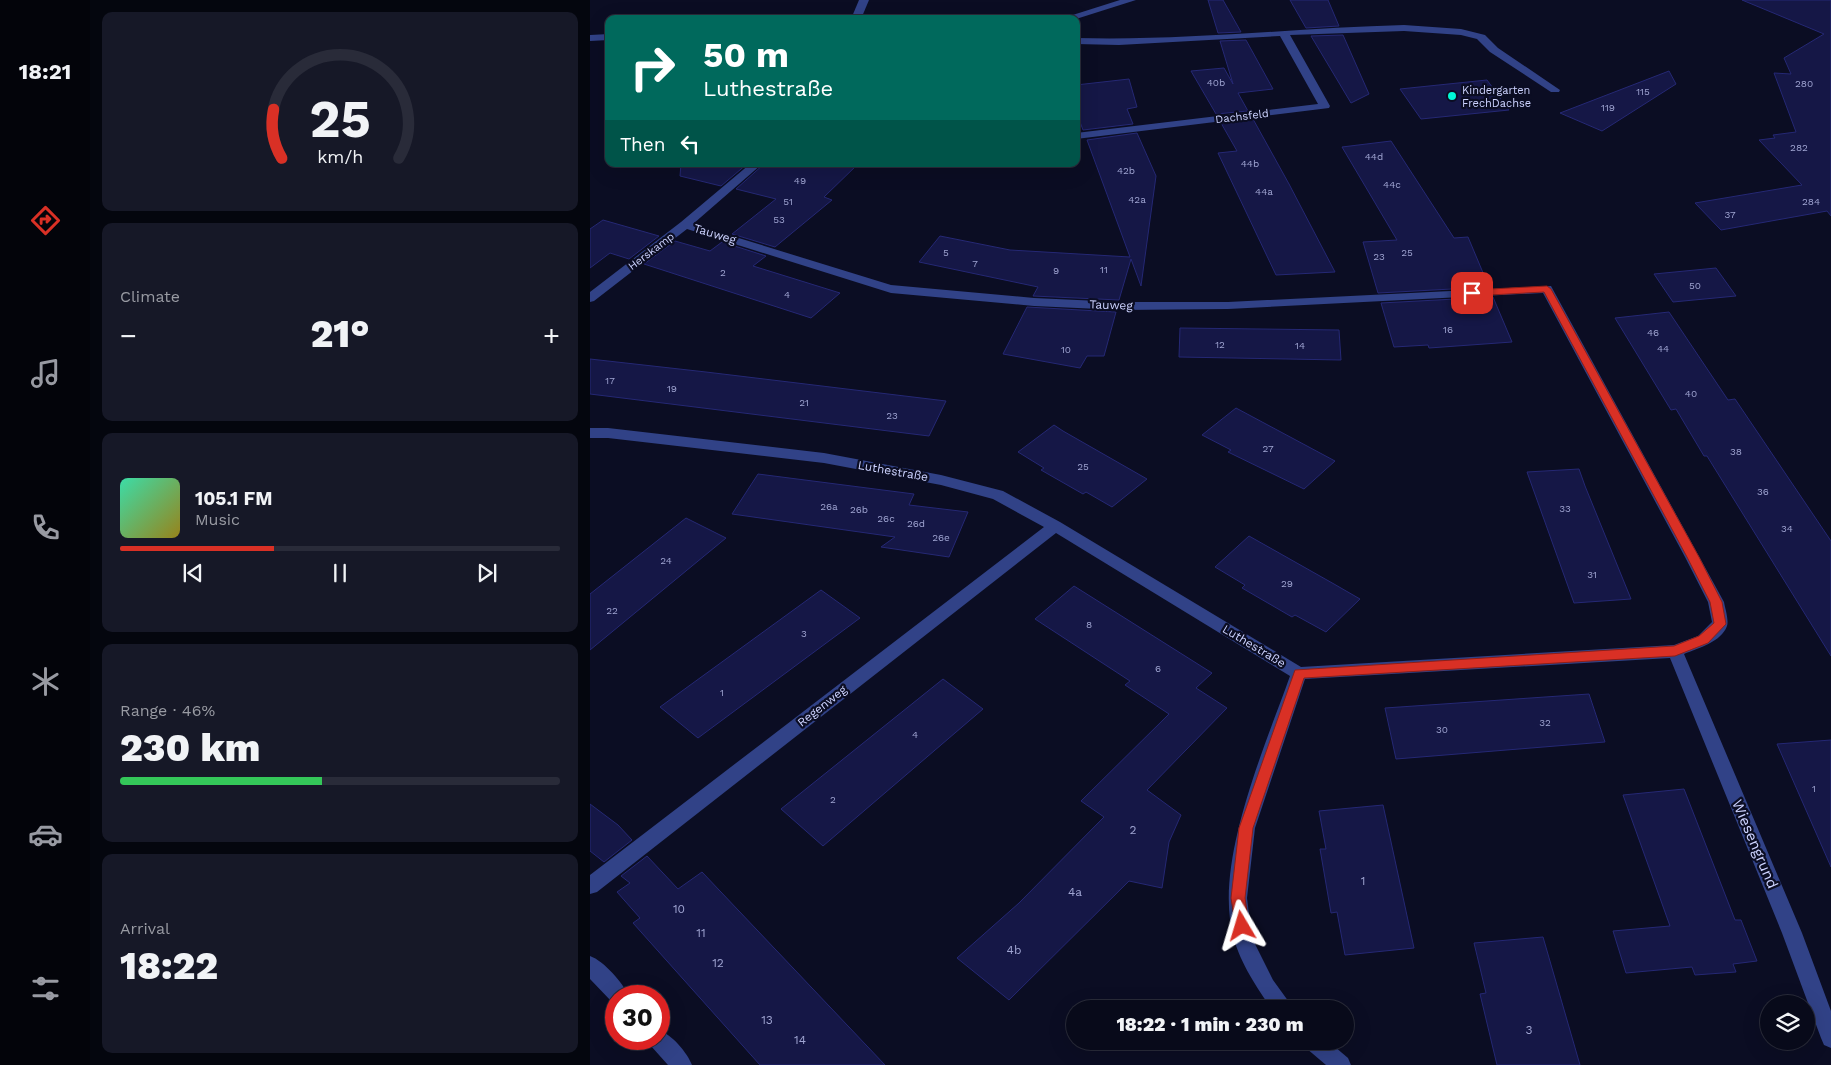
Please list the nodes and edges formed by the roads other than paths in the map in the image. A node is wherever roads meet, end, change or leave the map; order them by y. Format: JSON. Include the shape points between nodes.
{"nodes":[{"id":1,"x":864,"y":0,"type":"edge"},
{"id":2,"x":1131,"y":0,"type":"edge"},
{"id":3,"x":858,"y":15,"type":"edge"},
{"id":4,"x":1079,"y":15,"type":"edge"},
{"id":5,"x":1284,"y":33,"type":"junction"},
{"id":6,"x":605,"y":37,"type":"edge"},
{"id":7,"x":590,"y":38,"type":"edge"},
{"id":8,"x":1080,"y":41,"type":"edge"},
{"id":9,"x":1555,"y":90,"type":"dead end"},
{"id":10,"x":1080,"y":136,"type":"edge"},
{"id":11,"x":753,"y":167,"type":"edge"},
{"id":12,"x":685,"y":225,"type":"junction"},
{"id":13,"x":1547,"y":289,"type":"joint"},
{"id":14,"x":590,"y":298,"type":"edge"},
{"id":15,"x":590,"y":433,"type":"edge"},
{"id":16,"x":1055,"y":526,"type":"junction"},
{"id":17,"x":1675,"y":651,"type":"junction"},
{"id":18,"x":1299,"y":673,"type":"junction"},
{"id":19,"x":590,"y":886,"type":"edge"},
{"id":20,"x":590,"y":965,"type":"edge"},
{"id":21,"x":609,"y":985,"type":"edge"},
{"id":22,"x":1277,"y":1000,"type":"edge"},
{"id":23,"x":1831,"y":1038,"type":"edge"},
{"id":24,"x":668,"y":1050,"type":"edge"},
{"id":25,"x":1323,"y":1050,"type":"edge"},
{"id":26,"x":682,"y":1065,"type":"edge"},
{"id":27,"x":1340,"y":1065,"type":"edge"}],
"edges":[{"from":1,"to":3,"type":"street"},
{"from":2,"to":4,"type":"street"},
{"from":5,"to":8,"type":"street"},
{"from":5,"to":9,"type":"street","via":[[1404,28],[1461,32],[1481,38]]},
{"from":5,"to":10,"type":"street","name":"Dachsfeld","via":[[1325,106]]},
{"from":6,"to":7,"type":"street"},
{"from":11,"to":12,"type":"street","name":"Herskamp"},
{"from":12,"to":13,"type":"street","name":"Tauweg","via":[[891,289],[1043,301],[1119,306],[1178,305]]},
{"from":12,"to":14,"type":"street","name":"Herskamp"},
{"from":13,"to":17,"type":"street","name":"Luthestraße","via":[[1716,602],[1720,624],[1704,640]]},
{"from":15,"to":16,"type":"street","name":"Luthestraße","via":[[824,458],[941,480],[998,495]]},
{"from":16,"to":18,"type":"street","name":"Luthestraße"},
{"from":16,"to":19,"type":"street","name":"Regenweg"},
{"from":17,"to":18,"type":"street","name":"Luthestraße"},
{"from":17,"to":23,"type":"street","name":"Wiesengrund","via":[[1792,933]]},
{"from":18,"to":22,"type":"street","via":[[1246,828],[1238,898],[1243,940],[1266,986]]},
{"from":20,"to":21,"type":"street"},
{"from":24,"to":26,"type":"street"},
{"from":25,"to":27,"type":"street"}]}
